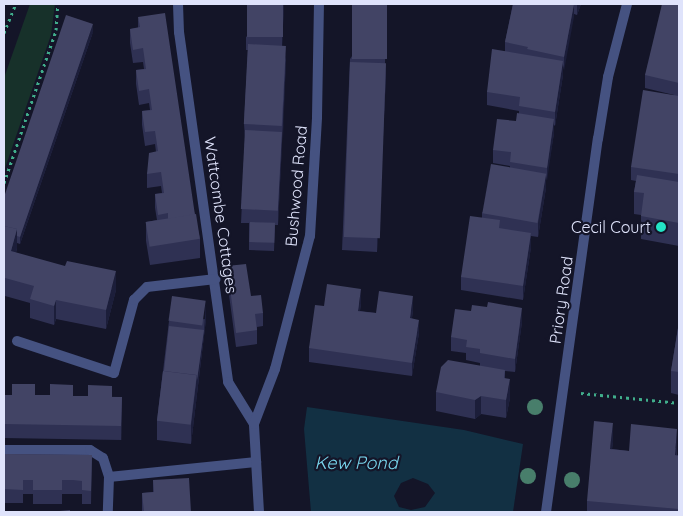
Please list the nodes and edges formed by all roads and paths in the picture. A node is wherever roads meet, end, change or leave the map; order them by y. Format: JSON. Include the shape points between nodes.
{"nodes":[{"id":1,"x":16,"y":4,"type":"edge"},
{"id":2,"x":58,"y":4,"type":"edge"},
{"id":3,"x":178,"y":4,"type":"edge"},
{"id":4,"x":319,"y":4,"type":"edge"},
{"id":5,"x":627,"y":4,"type":"edge"},
{"id":6,"x":4,"y":33,"type":"edge"},
{"id":7,"x":4,"y":183,"type":"edge"},
{"id":8,"x":216,"y":279,"type":"junction"},
{"id":9,"x":17,"y":341,"type":"dead end"},
{"id":10,"x":563,"y":391,"type":"junction"},
{"id":11,"x":679,"y":403,"type":"edge"},
{"id":12,"x":254,"y":424,"type":"junction"},
{"id":13,"x":4,"y":450,"type":"edge"},
{"id":14,"x":256,"y":462,"type":"junction"},
{"id":15,"x":109,"y":476,"type":"junction"},
{"id":16,"x":108,"y":512,"type":"edge"},
{"id":17,"x":260,"y":512,"type":"edge"},
{"id":18,"x":546,"y":512,"type":"edge"}],
"edges":[{"from":1,"to":6,"type":"path"},
{"from":2,"to":7,"type":"path","via":[[56,30]]},
{"from":3,"to":8,"type":"street","name":"Wattcombe Cottages","via":[[179,32]]},
{"from":4,"to":12,"type":"street","name":"Bushwood Road","via":[[310,236],[275,369]]},
{"from":5,"to":10,"type":"street","name":"Priory Road","via":[[608,77]]},
{"from":8,"to":9,"type":"street","via":[[147,286],[134,300],[114,372]]},
{"from":8,"to":12,"type":"street","name":"Wattcombe Cottages","via":[[228,382]]},
{"from":10,"to":11,"type":"path"},
{"from":10,"to":18,"type":"street","name":"Priory Road"},
{"from":12,"to":14,"type":"street"},
{"from":13,"to":15,"type":"street","via":[[90,450],[103,458]]},
{"from":14,"to":15,"type":"street"},
{"from":14,"to":17,"type":"street"},
{"from":15,"to":16,"type":"street"}]}
